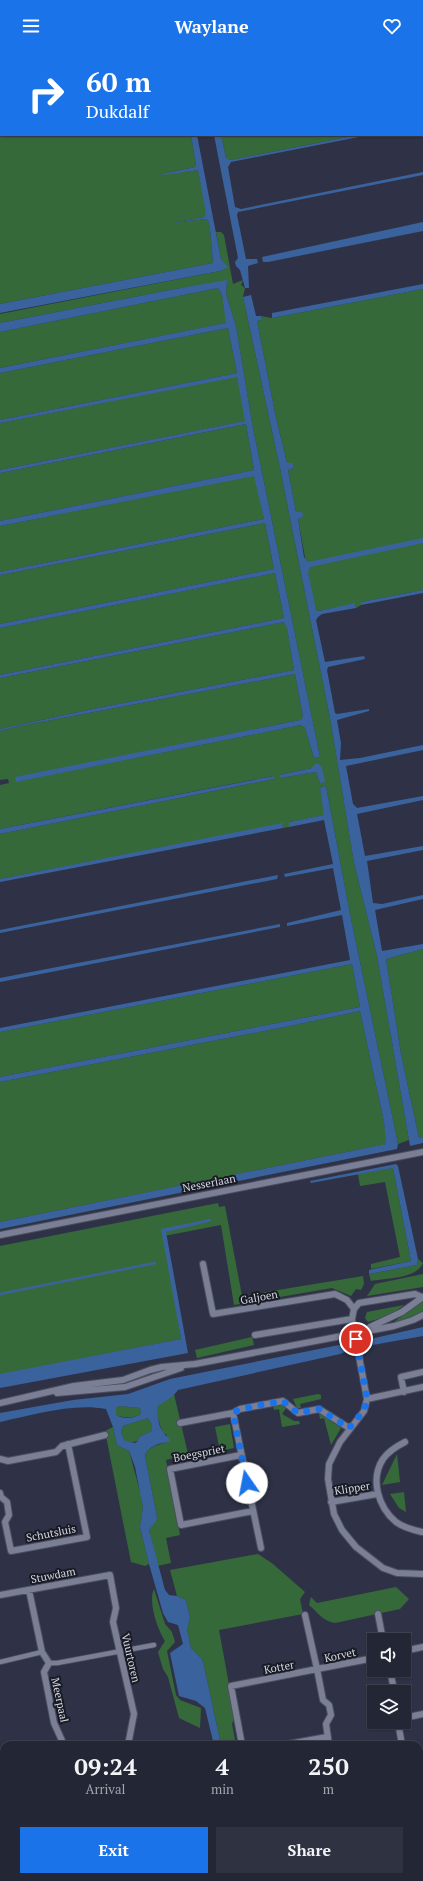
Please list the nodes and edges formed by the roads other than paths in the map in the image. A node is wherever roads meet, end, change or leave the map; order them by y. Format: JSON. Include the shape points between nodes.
{"nodes":[{"id":1,"x":423,"y":1152,"type":"edge"},
{"id":2,"x":0,"y":1235,"type":"edge"},
{"id":3,"x":203,"y":1264,"type":"dead end"},
{"id":4,"x":423,"y":1297,"type":"edge"},
{"id":5,"x":354,"y":1309,"type":"junction"},
{"id":6,"x":423,"y":1315,"type":"edge"},
{"id":7,"x":352,"y":1319,"type":"junction"},
{"id":8,"x":355,"y":1332,"type":"junction"},
{"id":9,"x":256,"y":1335,"type":"dead end"},
{"id":10,"x":423,"y":1372,"type":"edge"},
{"id":11,"x":423,"y":1387,"type":"edge"},
{"id":12,"x":406,"y":1391,"type":"junction"},
{"id":13,"x":367,"y":1399,"type":"junction"},
{"id":14,"x":0,"y":1403,"type":"edge"},
{"id":15,"x":233,"y":1413,"type":"junction"},
{"id":16,"x":180,"y":1423,"type":"dead end"},
{"id":17,"x":349,"y":1428,"type":"junction"},
{"id":18,"x":105,"y":1435,"type":"dead end"},
{"id":19,"x":405,"y":1442,"type":"dead end"},
{"id":20,"x":68,"y":1444,"type":"junction"},
{"id":21,"x":241,"y":1455,"type":"junction"},
{"id":22,"x":0,"y":1459,"type":"edge"},
{"id":23,"x":0,"y":1493,"type":"edge"},
{"id":24,"x":377,"y":1494,"type":"junction"},
{"id":25,"x":331,"y":1502,"type":"junction"},
{"id":26,"x":252,"y":1511,"type":"junction"},
{"id":27,"x":422,"y":1532,"type":"dead end"},
{"id":28,"x":261,"y":1548,"type":"dead end"},
{"id":29,"x":423,"y":1574,"type":"edge"},
{"id":30,"x":110,"y":1575,"type":"joint"},
{"id":31,"x":29,"y":1590,"type":"junction"},
{"id":32,"x":0,"y":1595,"type":"edge"},
{"id":33,"x":378,"y":1614,"type":"dead end"},
{"id":34,"x":304,"y":1615,"type":"dead end"},
{"id":35,"x":382,"y":1633,"type":"edge"},
{"id":36,"x":154,"y":1645,"type":"dead end"},
{"id":37,"x":423,"y":1647,"type":"edge"},
{"id":38,"x":411,"y":1650,"type":"edge"},
{"id":39,"x":42,"y":1652,"type":"junction"},
{"id":40,"x":119,"y":1652,"type":"junction"},
{"id":41,"x":367,"y":1659,"type":"edge"},
{"id":42,"x":0,"y":1662,"type":"edge"},
{"id":43,"x":49,"y":1663,"type":"junction"},
{"id":44,"x":317,"y":1670,"type":"junction"},
{"id":45,"x":423,"y":1714,"type":"edge"},
{"id":46,"x":411,"y":1717,"type":"edge"},
{"id":47,"x":399,"y":1729,"type":"edge"},
{"id":48,"x":327,"y":1737,"type":"junction"},
{"id":49,"x":62,"y":1741,"type":"edge"},
{"id":50,"x":128,"y":1741,"type":"edge"},
{"id":51,"x":241,"y":1741,"type":"edge"},
{"id":52,"x":305,"y":1741,"type":"edge"},
{"id":53,"x":328,"y":1741,"type":"edge"},
{"id":54,"x":401,"y":1741,"type":"edge"}],
"edges":[{"from":1,"to":2,"type":"street","name":"Nesserlaan"},
{"from":3,"to":5,"type":"street","name":"Galjoen","via":[[213,1314],[335,1294],[347,1300]]},
{"from":4,"to":5,"type":"street","via":[[414,1294],[359,1303]]},
{"from":4,"to":8,"type":"street","via":[[383,1322]]},
{"from":5,"to":7,"type":"street"},
{"from":6,"to":8,"type":"street","via":[[394,1326]]},
{"from":7,"to":8,"type":"street"},
{"from":7,"to":9,"type":"street"},
{"from":8,"to":13,"type":"street"},
{"from":8,"to":14,"type":"street","via":[[195,1364],[125,1387],[38,1395]]},
{"from":10,"to":12,"type":"street","via":[[401,1377]]},
{"from":11,"to":12,"type":"street"},
{"from":12,"to":13,"type":"street"},
{"from":13,"to":17,"type":"street","via":[[364,1411]]},
{"from":15,"to":16,"type":"street"},
{"from":15,"to":17,"type":"street","via":[[240,1409],[283,1401],[298,1413],[319,1409]]},
{"from":15,"to":21,"type":"street","name":"Boegspriet"},
{"from":17,"to":25,"type":"street","via":[[329,1464]]},
{"from":18,"to":20,"type":"street"},
{"from":19,"to":24,"type":"street","via":[[383,1459],[376,1480]]},
{"from":20,"to":22,"type":"street","via":[[56,1452],[8,1462]]},
{"from":20,"to":23,"type":"street","name":"Schutsluis","via":[[87,1537],[11,1551],[5,1522],[9,1515],[8,1507]]},
{"from":21,"to":26,"type":"street","name":"Boegspriet"},
{"from":21,"to":26,"type":"street","name":"Boegspriet","via":[[170,1469],[181,1525]]},
{"from":24,"to":25,"type":"street","name":"Klipper"},
{"from":24,"to":27,"type":"street","via":[[385,1510],[396,1522]]},
{"from":25,"to":29,"type":"street","via":[[342,1530],[361,1552],[383,1568],[397,1573]]},
{"from":26,"to":28,"type":"street","name":"Boegspriet"},
{"from":30,"to":31,"type":"street","name":"Stuwdam"},
{"from":30,"to":40,"type":"street","name":"Vuurtoren","via":[[116,1608],[113,1622]]},
{"from":31,"to":32,"type":"street","name":"Stuwdam"},
{"from":31,"to":39,"type":"street","name":"Meerpaal"},
{"from":33,"to":35,"type":"street"},
{"from":34,"to":44,"type":"street","name":"Korvet"},
{"from":36,"to":40,"type":"street"},
{"from":37,"to":38,"type":"street"},
{"from":39,"to":42,"type":"street"},
{"from":39,"to":43,"type":"street","name":"Meerpaal"},
{"from":40,"to":43,"type":"street"},
{"from":40,"to":50,"type":"street","name":"Vuurtoren","via":[[134,1714]]},
{"from":41,"to":44,"type":"street","name":"Korvet"},
{"from":43,"to":49,"type":"street","name":"Meerpaal","via":[[44,1672],[54,1723]]},
{"from":44,"to":48,"type":"street","via":[[322,1700],[329,1705],[331,1715],[326,1724]]},
{"from":44,"to":51,"type":"street","name":"Kotter","via":[[231,1686]]},
{"from":45,"to":46,"type":"street"},
{"from":47,"to":54,"type":"street"},
{"from":48,"to":52,"type":"street"},
{"from":48,"to":53,"type":"street"}]}
